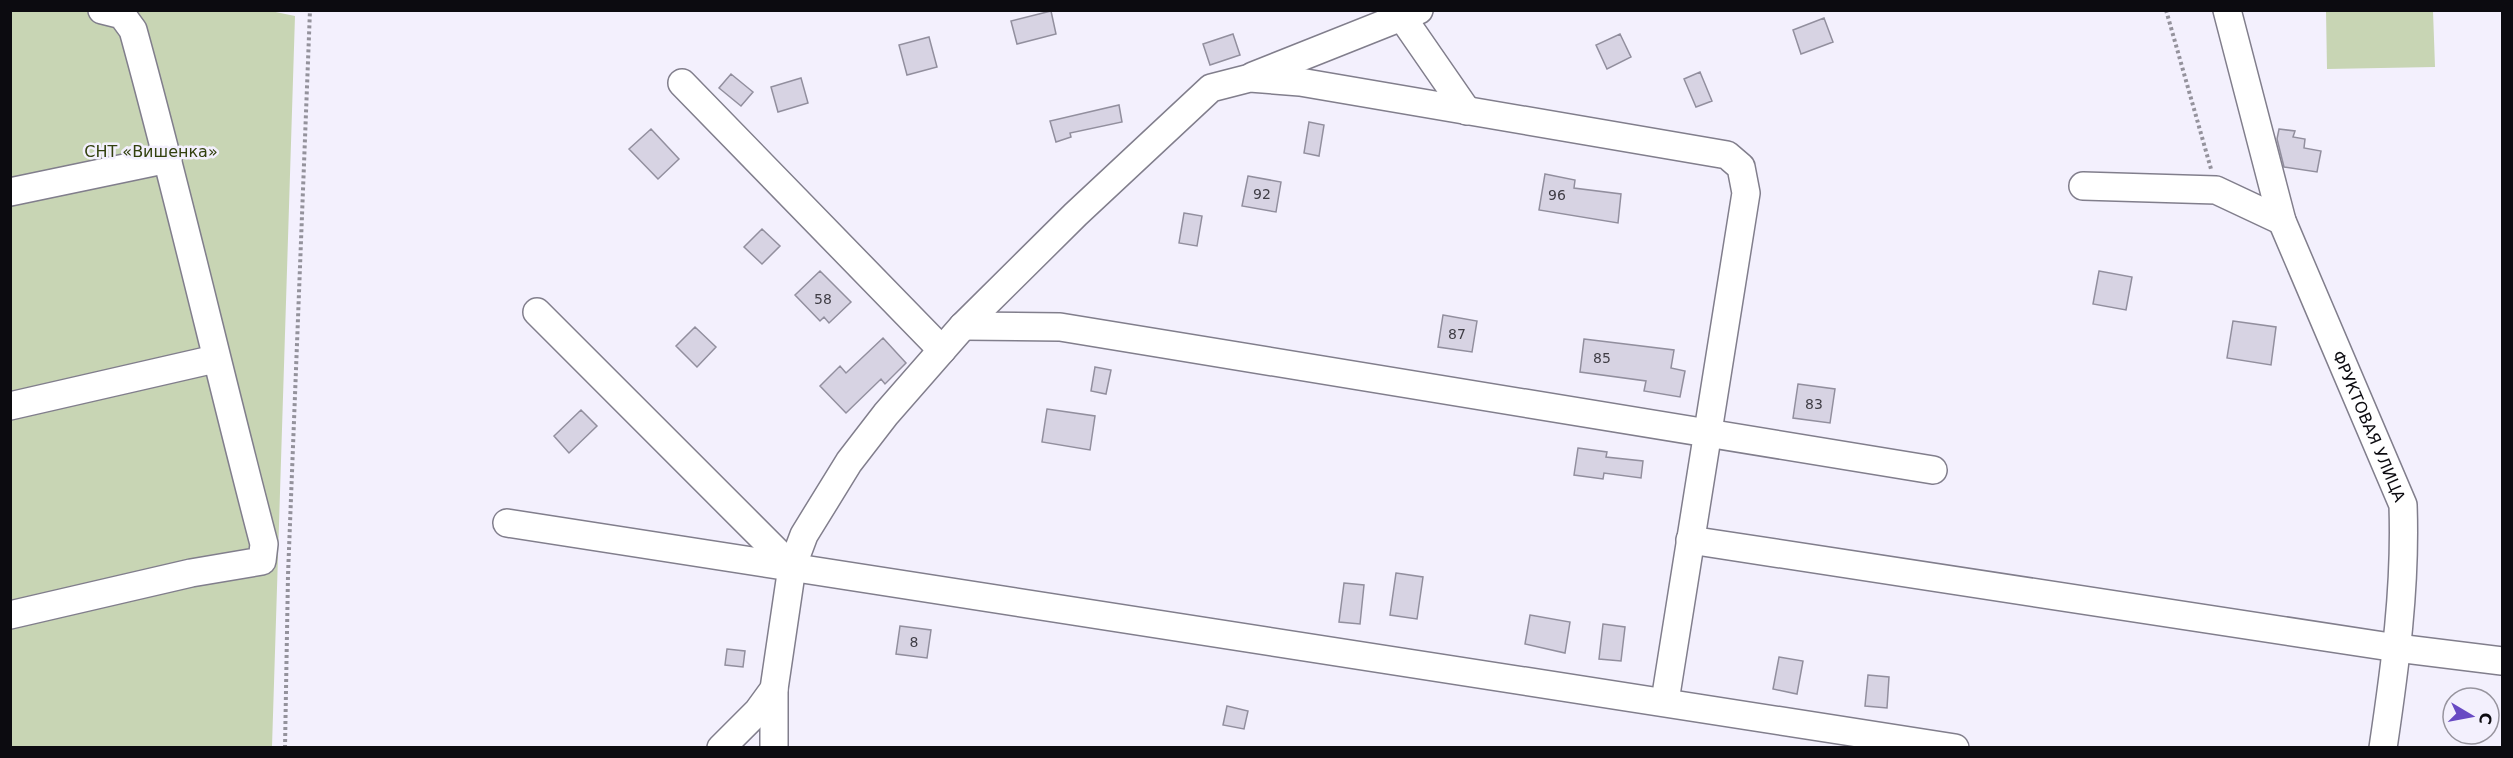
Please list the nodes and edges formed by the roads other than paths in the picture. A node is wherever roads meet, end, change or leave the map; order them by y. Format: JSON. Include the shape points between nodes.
{"nodes":[{"id":1,"x":102,"y":10,"type":"edge"},
{"id":2,"x":2226,"y":10,"type":"edge"},
{"id":3,"x":1411,"y":14,"type":"edge"},
{"id":4,"x":1250,"y":78,"type":"junction"},
{"id":5,"x":682,"y":83,"type":"dead end"},
{"id":6,"x":1467,"y":111,"type":"junction"},
{"id":7,"x":168,"y":159,"type":"junction"},
{"id":8,"x":2083,"y":186,"type":"dead end"},
{"id":9,"x":10,"y":192,"type":"edge"},
{"id":10,"x":2282,"y":221,"type":"junction"},
{"id":11,"x":537,"y":312,"type":"dead end"},
{"id":12,"x":963,"y":326,"type":"junction"},
{"id":13,"x":942,"y":350,"type":"junction"},
{"id":14,"x":215,"y":359,"type":"junction"},
{"id":15,"x":10,"y":406,"type":"edge"},
{"id":16,"x":1707,"y":433,"type":"junction"},
{"id":17,"x":1933,"y":470,"type":"dead end"},
{"id":18,"x":507,"y":523,"type":"dead end"},
{"id":19,"x":1690,"y":540,"type":"junction"},
{"id":20,"x":792,"y":567,"type":"junction"},
{"id":21,"x":10,"y":615,"type":"edge"},
{"id":22,"x":2397,"y":648,"type":"junction"},
{"id":23,"x":2502,"y":661,"type":"edge"},
{"id":24,"x":774,"y":689,"type":"junction"},
{"id":25,"x":1665,"y":701,"type":"junction"},
{"id":26,"x":721,"y":747,"type":"edge"},
{"id":27,"x":774,"y":747,"type":"edge"},
{"id":28,"x":1955,"y":747,"type":"edge"},
{"id":29,"x":2383,"y":747,"type":"edge"}],
"edges":[{"from":1,"to":7,"type":"street","via":[[122,15],[133,30]]},
{"from":2,"to":10,"type":"street","name":"ФРУКТОВАЯ УЛИЦА"},
{"from":3,"to":4,"type":"street"},
{"from":3,"to":6,"type":"street"},
{"from":4,"to":6,"type":"street","via":[[1300,82]]},
{"from":4,"to":12,"type":"street","via":[[1211,88]]},
{"from":5,"to":13,"type":"street"},
{"from":6,"to":16,"type":"street","via":[[1727,155],[1742,167],[1746,193]]},
{"from":7,"to":9,"type":"street"},
{"from":7,"to":14,"type":"street"},
{"from":8,"to":10,"type":"street","via":[[2216,190]]},
{"from":10,"to":22,"type":"street","name":"ФРУКТОВАЯ УЛИЦА","via":[[2403,505]]},
{"from":11,"to":20,"type":"street"},
{"from":12,"to":13,"type":"street"},
{"from":12,"to":16,"type":"street","via":[[1060,327]]},
{"from":13,"to":20,"type":"street","via":[[849,462],[804,535]]},
{"from":14,"to":15,"type":"street"},
{"from":14,"to":21,"type":"street","via":[[264,544],[262,561],[191,573]]},
{"from":16,"to":17,"type":"street"},
{"from":16,"to":19,"type":"street"},
{"from":18,"to":20,"type":"street"},
{"from":19,"to":22,"type":"street"},
{"from":19,"to":25,"type":"street"},
{"from":20,"to":24,"type":"street"},
{"from":20,"to":25,"type":"street"},
{"from":22,"to":23,"type":"street"},
{"from":22,"to":29,"type":"street","name":"ФРУКТОВАЯ УЛИЦА"},
{"from":24,"to":26,"type":"street","via":[[758,711]]},
{"from":24,"to":27,"type":"street"},
{"from":25,"to":28,"type":"street"}]}
